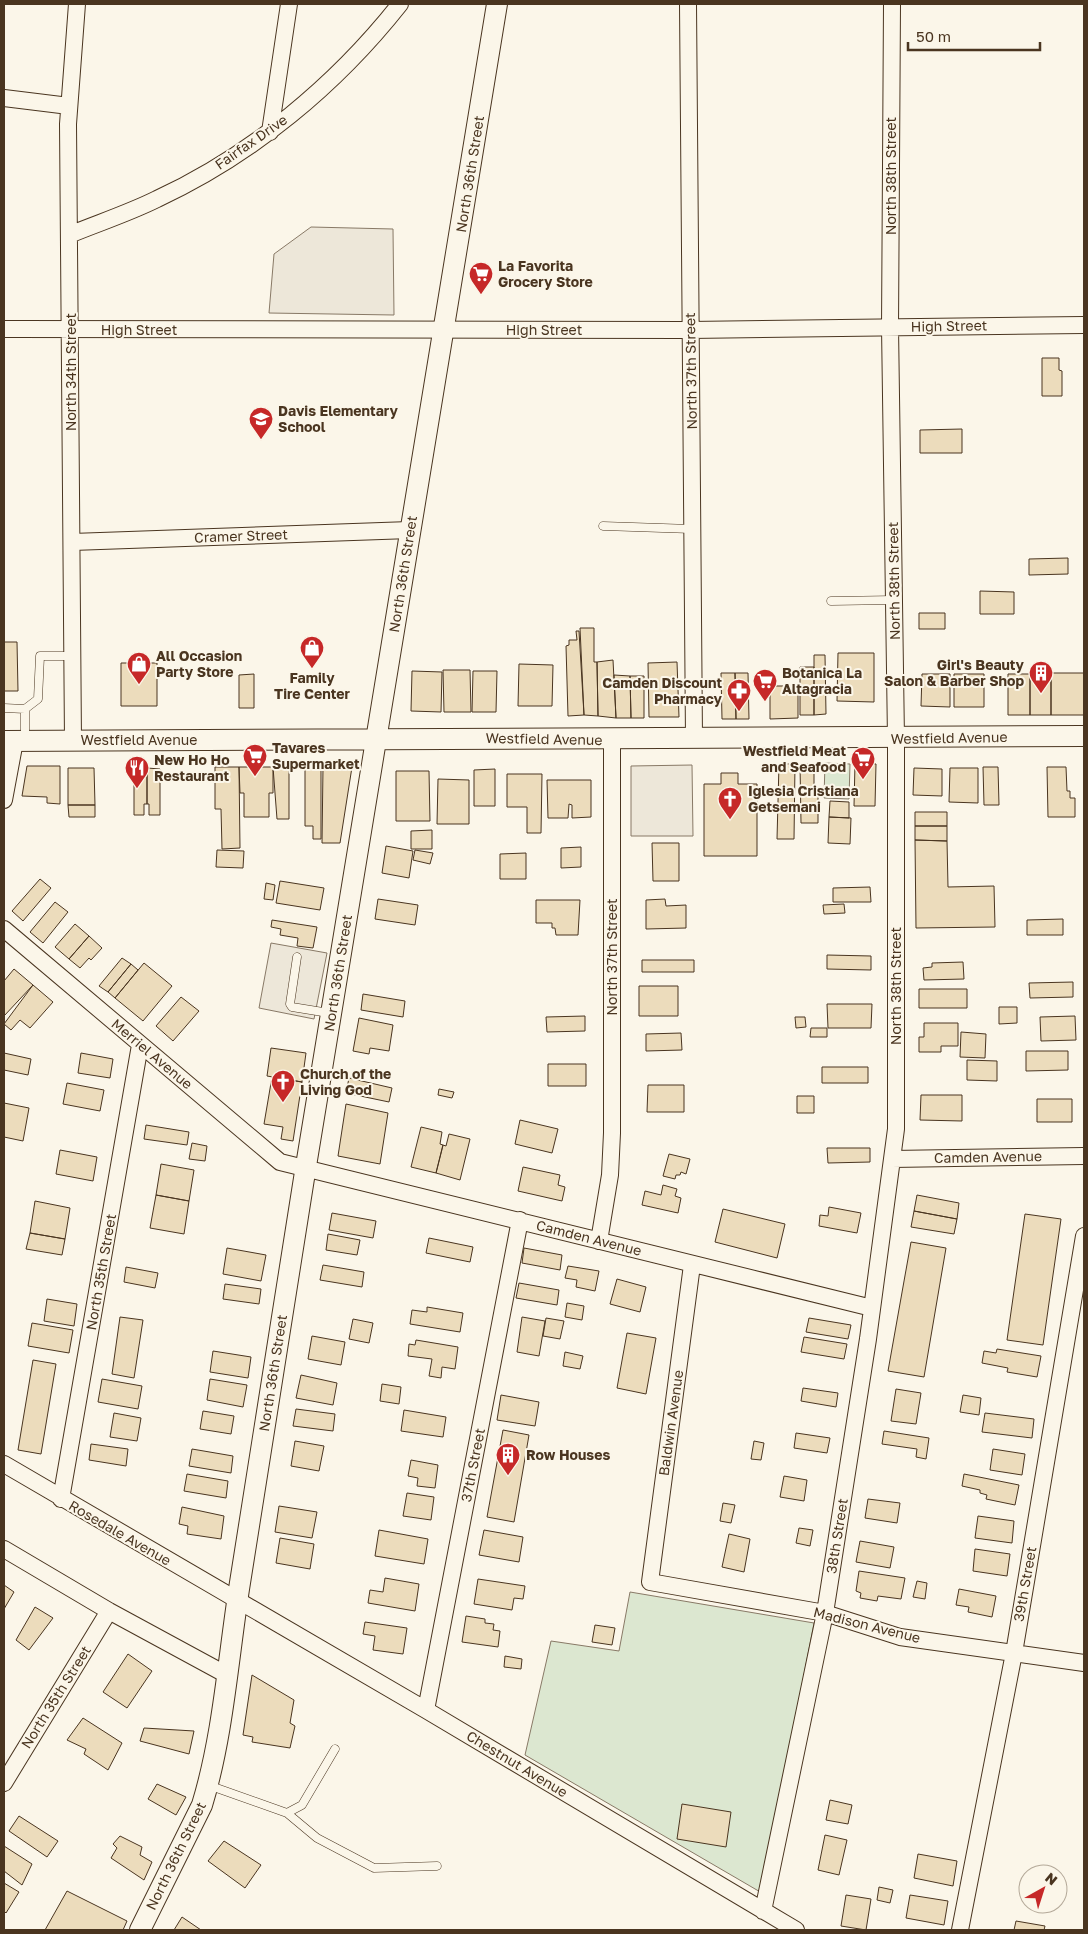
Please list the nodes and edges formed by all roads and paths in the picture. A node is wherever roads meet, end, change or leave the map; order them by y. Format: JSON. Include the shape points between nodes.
{"nodes":[{"id":1,"x":77,"y":4,"type":"edge"},
{"id":2,"x":290,"y":4,"type":"edge"},
{"id":3,"x":400,"y":4,"type":"edge"},
{"id":4,"x":497,"y":4,"type":"edge"},
{"id":5,"x":688,"y":4,"type":"edge"},
{"id":6,"x":892,"y":4,"type":"edge"},
{"id":7,"x":4,"y":98,"type":"edge"},
{"id":8,"x":69,"y":106,"type":"junction"},
{"id":9,"x":270,"y":132,"type":"junction"},
{"id":10,"x":69,"y":235,"type":"junction"},
{"id":11,"x":1084,"y":325,"type":"edge"},
{"id":12,"x":890,"y":327,"type":"junction"},
{"id":13,"x":4,"y":329,"type":"edge"},
{"id":14,"x":70,"y":330,"type":"junction"},
{"id":15,"x":446,"y":330,"type":"junction"},
{"id":16,"x":690,"y":330,"type":"junction"},
{"id":17,"x":603,"y":526,"type":"dead end"},
{"id":18,"x":692,"y":529,"type":"junction"},
{"id":19,"x":410,"y":530,"type":"junction"},
{"id":20,"x":72,"y":542,"type":"junction"},
{"id":21,"x":894,"y":600,"type":"junction"},
{"id":22,"x":831,"y":601,"type":"dead end"},
{"id":23,"x":72,"y":656,"type":"junction"},
{"id":24,"x":4,"y":708,"type":"edge"},
{"id":25,"x":25,"y":709,"type":"junction"},
{"id":26,"x":1084,"y":736,"type":"edge"},
{"id":27,"x":376,"y":738,"type":"junction"},
{"id":28,"x":694,"y":738,"type":"junction"},
{"id":29,"x":896,"y":739,"type":"junction"},
{"id":30,"x":74,"y":740,"type":"junction"},
{"id":31,"x":612,"y":740,"type":"junction"},
{"id":32,"x":15,"y":741,"type":"edge"},
{"id":33,"x":4,"y":800,"type":"edge"},
{"id":34,"x":4,"y":929,"type":"edge"},
{"id":35,"x":297,"y":956,"type":"dead end"},
{"id":36,"x":331,"y":1014,"type":"junction"},
{"id":37,"x":140,"y":1045,"type":"junction"},
{"id":38,"x":1084,"y":1156,"type":"edge"},
{"id":39,"x":892,"y":1159,"type":"junction"},
{"id":40,"x":305,"y":1170,"type":"junction"},
{"id":41,"x":520,"y":1220,"type":"junction"},
{"id":42,"x":1084,"y":1236,"type":"edge"},
{"id":43,"x":599,"y":1241,"type":"junction"},
{"id":44,"x":692,"y":1265,"type":"junction"},
{"id":45,"x":872,"y":1308,"type":"junction"},
{"id":46,"x":4,"y":1464,"type":"edge"},
{"id":47,"x":61,"y":1498,"type":"junction"},
{"id":48,"x":4,"y":1549,"type":"edge"},
{"id":49,"x":650,"y":1582,"type":"joint"},
{"id":50,"x":237,"y":1601,"type":"junction"},
{"id":51,"x":109,"y":1611,"type":"junction"},
{"id":52,"x":825,"y":1613,"type":"junction"},
{"id":53,"x":1014,"y":1653,"type":"junction"},
{"id":54,"x":1084,"y":1663,"type":"edge"},
{"id":55,"x":227,"y":1675,"type":"junction"},
{"id":56,"x":426,"y":1710,"type":"junction"},
{"id":57,"x":335,"y":1749,"type":"dead end"},
{"id":58,"x":4,"y":1783,"type":"edge"},
{"id":59,"x":208,"y":1785,"type":"junction"},
{"id":60,"x":287,"y":1813,"type":"junction"},
{"id":61,"x":436,"y":1866,"type":"dead end"},
{"id":62,"x":763,"y":1911,"type":"junction"},
{"id":63,"x":140,"y":1930,"type":"edge"},
{"id":64,"x":796,"y":1930,"type":"edge"},
{"id":65,"x":960,"y":1930,"type":"edge"}],
"edges":[{"from":1,"to":8,"type":"street","name":"North 34th Street"},
{"from":2,"to":9,"type":"street"},
{"from":3,"to":9,"type":"street","name":"Fairfax Drive","via":[[360,52]]},
{"from":4,"to":15,"type":"street","name":"North 36th Street"},
{"from":5,"to":16,"type":"street","name":"North 37th Street"},
{"from":6,"to":12,"type":"street","name":"North 38th Street"},
{"from":7,"to":8,"type":"street"},
{"from":8,"to":10,"type":"street","name":"North 34th Street"},
{"from":9,"to":10,"type":"street","name":"Fairfax Drive","via":[[215,168],[157,199]]},
{"from":10,"to":14,"type":"street","name":"North 34th Street"},
{"from":11,"to":12,"type":"street","name":"High Street"},
{"from":12,"to":16,"type":"street","name":"High Street"},
{"from":12,"to":21,"type":"street","name":"North 38th Street"},
{"from":13,"to":14,"type":"street","name":"High Street"},
{"from":14,"to":15,"type":"street","name":"High Street"},
{"from":14,"to":20,"type":"street","name":"North 34th Street"},
{"from":15,"to":16,"type":"street","name":"High Street"},
{"from":15,"to":19,"type":"street","name":"North 36th Street"},
{"from":16,"to":18,"type":"street","name":"North 37th Street"},
{"from":17,"to":18,"type":"lane"},
{"from":18,"to":28,"type":"street","name":"North 37th Street"},
{"from":19,"to":20,"type":"street","name":"Cramer Street"},
{"from":19,"to":27,"type":"street","name":"North 36th Street"},
{"from":20,"to":23,"type":"street","name":"North 34th Street"},
{"from":21,"to":22,"type":"lane"},
{"from":21,"to":29,"type":"street","name":"North 38th Street"},
{"from":23,"to":25,"type":"lane","via":[[40,656],[38,699]]},
{"from":23,"to":30,"type":"street","name":"North 34th Street"},
{"from":24,"to":25,"type":"lane"},
{"from":25,"to":32,"type":"lane"},
{"from":26,"to":29,"type":"street","name":"Westfield Avenue"},
{"from":27,"to":30,"type":"street","name":"Westfield Avenue"},
{"from":27,"to":31,"type":"street","name":"Westfield Avenue"},
{"from":27,"to":36,"type":"street","name":"North 36th Street"},
{"from":28,"to":29,"type":"street","name":"Westfield Avenue"},
{"from":28,"to":31,"type":"street","name":"Westfield Avenue"},
{"from":29,"to":39,"type":"street","name":"North 38th Street","via":[[896,1119]]},
{"from":30,"to":32,"type":"street","name":"Westfield Avenue"},
{"from":31,"to":43,"type":"street","name":"North 37th Street","via":[[610,1175]]},
{"from":32,"to":33,"type":"street"},
{"from":34,"to":37,"type":"street","name":"Merriel Avenue"},
{"from":35,"to":36,"type":"lane","via":[[290,1004]]},
{"from":36,"to":40,"type":"street","name":"North 36th Street"},
{"from":37,"to":40,"type":"street","name":"Merriel Avenue","via":[[280,1162]]},
{"from":37,"to":47,"type":"street","name":"North 35th Street"},
{"from":38,"to":39,"type":"street","name":"Camden Avenue"},
{"from":39,"to":45,"type":"street","name":"38th Street"},
{"from":40,"to":41,"type":"street","name":"Camden Avenue"},
{"from":40,"to":50,"type":"street","name":"North 36th Street"},
{"from":41,"to":43,"type":"street","name":"Camden Avenue"},
{"from":41,"to":56,"type":"street","name":"37th Street"},
{"from":42,"to":53,"type":"street","name":"39th Street"},
{"from":43,"to":44,"type":"street","name":"Camden Avenue"},
{"from":44,"to":45,"type":"street","name":"Camden Avenue"},
{"from":44,"to":49,"type":"street","name":"Baldwin Avenue"},
{"from":45,"to":52,"type":"street","name":"38th Street"},
{"from":46,"to":47,"type":"street","name":"Rosedale Avenue"},
{"from":47,"to":50,"type":"street","name":"Rosedale Avenue"},
{"from":48,"to":51,"type":"street"},
{"from":49,"to":52,"type":"street","name":"Madison Avenue"},
{"from":50,"to":55,"type":"street","name":"North 36th Street"},
{"from":50,"to":56,"type":"street","name":"Chestnut Avenue"},
{"from":51,"to":55,"type":"street"},
{"from":51,"to":58,"type":"street","name":"North 35th Street"},
{"from":52,"to":53,"type":"street","name":"Madison Avenue","via":[[900,1637]]},
{"from":52,"to":62,"type":"street","name":"38th Street"},
{"from":53,"to":54,"type":"street","name":"Madison Avenue"},
{"from":53,"to":65,"type":"street","name":"39th Street"},
{"from":55,"to":59,"type":"street","name":"North 36th Street"},
{"from":56,"to":62,"type":"street","name":"Chestnut Avenue"},
{"from":57,"to":60,"type":"lane","via":[[302,1805]]},
{"from":59,"to":60,"type":"lane"},
{"from":59,"to":63,"type":"street","name":"North 36th Street","via":[[202,1805]]},
{"from":60,"to":61,"type":"lane","via":[[317,1838],[374,1868]]},
{"from":62,"to":64,"type":"street","name":"Chestnut Avenue"}]}
